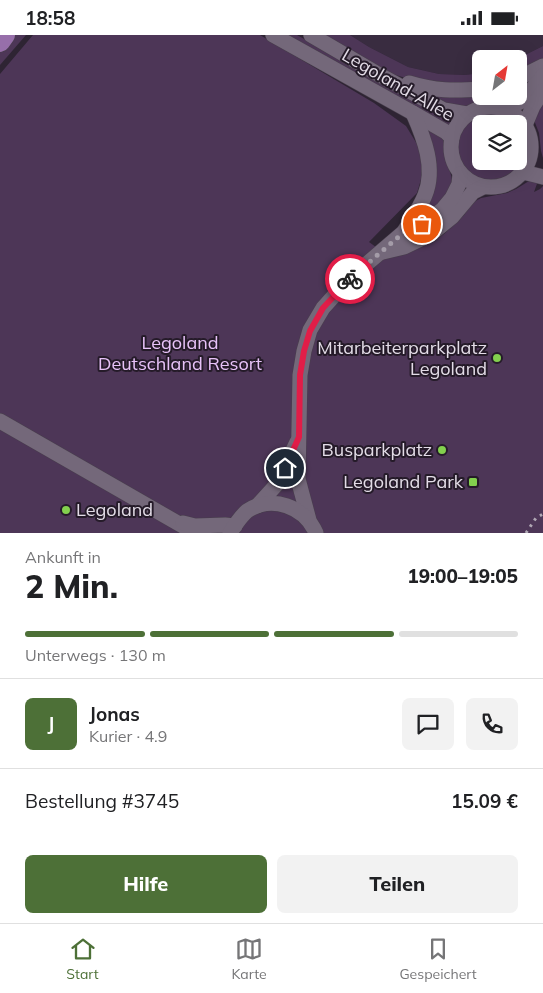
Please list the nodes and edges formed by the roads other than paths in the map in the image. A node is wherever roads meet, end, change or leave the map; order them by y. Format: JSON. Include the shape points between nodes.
{"nodes":[{"id":1,"x":5,"y":35,"type":"edge"},
{"id":2,"x":273,"y":35,"type":"edge"},
{"id":3,"x":311,"y":35,"type":"edge"},
{"id":4,"x":0,"y":42,"type":"edge"},
{"id":5,"x":543,"y":66,"type":"edge"},
{"id":6,"x":376,"y":73,"type":"junction"},
{"id":7,"x":528,"y":74,"type":"edge"},
{"id":8,"x":543,"y":76,"type":"edge"},
{"id":9,"x":472,"y":90,"type":"edge"},
{"id":10,"x":543,"y":91,"type":"edge"},
{"id":11,"x":506,"y":109,"type":"junction"},
{"id":12,"x":413,"y":113,"type":"junction"},
{"id":13,"x":468,"y":114,"type":"junction"},
{"id":14,"x":516,"y":115,"type":"edge"},
{"id":15,"x":527,"y":120,"type":"edge"},
{"id":16,"x":527,"y":130,"type":"edge"},
{"id":17,"x":452,"y":138,"type":"junction"},
{"id":18,"x":532,"y":152,"type":"junction"},
{"id":19,"x":543,"y":163,"type":"edge"},
{"id":20,"x":523,"y":172,"type":"junction"},
{"id":21,"x":460,"y":174,"type":"junction"},
{"id":22,"x":543,"y":177,"type":"edge"},
{"id":23,"x":483,"y":187,"type":"junction"},
{"id":24,"x":404,"y":232,"type":"junction"},
{"id":25,"x":379,"y":253,"type":"junction"},
{"id":26,"x":0,"y":421,"type":"edge"},
{"id":27,"x":47,"y":435,"type":"dead end"},
{"id":28,"x":299,"y":437,"type":"junction"},
{"id":29,"x":37,"y":451,"type":"dead end"},
{"id":30,"x":257,"y":506,"type":"junction"},
{"id":31,"x":174,"y":521,"type":"junction"},
{"id":32,"x":313,"y":527,"type":"edge"},
{"id":33,"x":232,"y":529,"type":"edge"},
{"id":34,"x":195,"y":533,"type":"edge"}],
"edges":[{"from":1,"to":4,"type":"main road"},
{"from":2,"to":12,"type":"street","name":"Legoland-Allee"},
{"from":3,"to":6,"type":"street","name":"Legoland-Allee"},
{"from":5,"to":7,"type":"street"},
{"from":6,"to":9,"type":"street","via":[[424,88]]},
{"from":6,"to":13,"type":"street","name":"Legoland-Allee","via":[[444,110]]},
{"from":8,"to":11,"type":"street","via":[[522,101]]},
{"from":10,"to":15,"type":"street"},
{"from":11,"to":13,"type":"street","name":"Legoland-Allee","via":[[493,107]]},
{"from":11,"to":14,"type":"street"},
{"from":12,"to":17,"type":"street","name":"Legoland-Allee"},
{"from":12,"to":24,"type":"street","via":[[421,130],[430,169],[426,194]]},
{"from":13,"to":17,"type":"street","name":"Legoland-Allee","via":[[458,124]]},
{"from":16,"to":18,"type":"street"},
{"from":17,"to":21,"type":"street","name":"Legoland-Allee","via":[[451,149]]},
{"from":18,"to":19,"type":"street"},
{"from":18,"to":20,"type":"street"},
{"from":20,"to":22,"type":"street"},
{"from":20,"to":23,"type":"street","via":[[510,184]]},
{"from":21,"to":23,"type":"street"},
{"from":21,"to":24,"type":"street","via":[[459,184],[442,210]]},
{"from":23,"to":25,"type":"street","via":[[473,192],[452,217],[431,234],[404,247]]},
{"from":24,"to":25,"type":"street"},
{"from":25,"to":28,"type":"street","via":[[337,291],[310,331],[300,375]]},
{"from":26,"to":31,"type":"street"},
{"from":27,"to":29,"type":"street"},
{"from":28,"to":30,"type":"street","via":[[277,484]]},
{"from":28,"to":32,"type":"street","via":[[298,479]]},
{"from":30,"to":32,"type":"street","via":[[271,503],[299,510]]},
{"from":30,"to":33,"type":"street","via":[[247,511]]},
{"from":31,"to":33,"type":"street","via":[[195,526],[225,525]]},
{"from":31,"to":34,"type":"street"}]}
